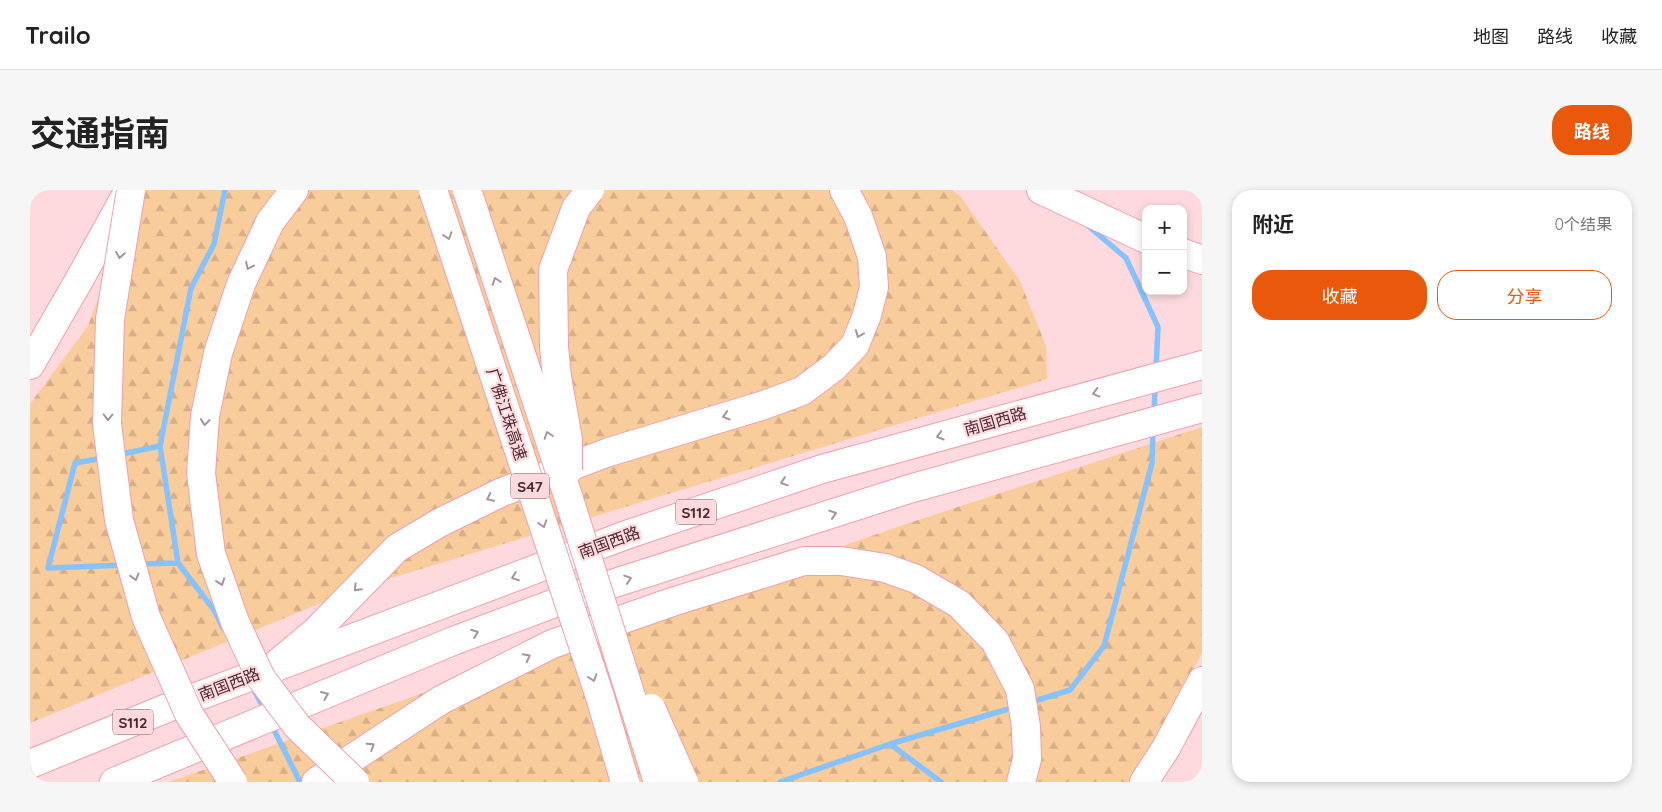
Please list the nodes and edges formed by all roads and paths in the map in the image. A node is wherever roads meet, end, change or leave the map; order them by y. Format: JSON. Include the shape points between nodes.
{"nodes":[{"id":1,"x":130,"y":190,"type":"edge"},
{"id":2,"x":294,"y":190,"type":"edge"},
{"id":3,"x":433,"y":190,"type":"edge"},
{"id":4,"x":467,"y":190,"type":"edge"},
{"id":5,"x":590,"y":190,"type":"edge"},
{"id":6,"x":844,"y":190,"type":"edge"},
{"id":7,"x":1041,"y":190,"type":"edge"},
{"id":8,"x":1142,"y":237,"type":"edge"},
{"id":9,"x":1187,"y":254,"type":"edge"},
{"id":10,"x":1202,"y":260,"type":"edge"},
{"id":11,"x":30,"y":365,"type":"edge"},
{"id":12,"x":1202,"y":365,"type":"edge"},
{"id":13,"x":1202,"y":408,"type":"edge"},
{"id":14,"x":568,"y":499,"type":"junction"},
{"id":15,"x":600,"y":598,"type":"junction"},
{"id":16,"x":256,"y":674,"type":"junction"},
{"id":17,"x":1202,"y":681,"type":"edge"},
{"id":18,"x":30,"y":764,"type":"edge"},
{"id":19,"x":114,"y":782,"type":"edge"},
{"id":20,"x":233,"y":782,"type":"edge"},
{"id":21,"x":316,"y":782,"type":"edge"},
{"id":22,"x":355,"y":782,"type":"edge"},
{"id":23,"x":626,"y":782,"type":"edge"},
{"id":24,"x":658,"y":782,"type":"edge"},
{"id":25,"x":684,"y":782,"type":"edge"},
{"id":26,"x":1021,"y":782,"type":"edge"},
{"id":27,"x":1144,"y":782,"type":"edge"}],
"edges":[{"from":1,"to":11,"type":"main road"},
{"from":1,"to":20,"type":"main road","one_way":true,"bridge":true,"via":[[110,319],[107,424],[119,520],[146,618],[189,714]]},
{"from":2,"to":22,"type":"main road","one_way":true,"bridge":true,"via":[[270,222],[238,292],[218,353],[205,416],[201,473],[211,554],[235,622],[261,678],[297,726]]},
{"from":3,"to":23,"type":"main road","name":"广佛江珠高速","number":"S47","one_way":true,"bridge":true},
{"from":14,"to":4,"type":"main road","name":"广佛江珠高速","number":"S47","one_way":true,"bridge":true},
{"from":5,"to":14,"type":"main road","bridge":true,"via":[[576,208],[553,270],[554,347],[568,440]]},
{"from":6,"to":16,"type":"main road","one_way":true,"via":[[858,216],[872,257],[874,288],[855,345],[834,367],[802,391],[609,452],[502,492],[439,522],[397,548],[315,632]]},
{"from":7,"to":8,"type":"main road"},
{"from":9,"to":10,"type":"main road"},
{"from":12,"to":16,"type":"main road","name":"南国西路","number":"S112","one_way":true,"via":[[822,469],[626,535]]},
{"from":19,"to":13,"type":"main road","one_way":true,"via":[[453,641],[571,597],[909,489]]},
{"from":14,"to":15,"type":"main road","name":"广佛江珠高速","number":"S47","bridge":true},
{"from":15,"to":24,"type":"main road","name":"广佛江珠高速","number":"S47","bridge":true},
{"from":15,"to":25,"type":"main road","bridge":true,"via":[[631,658]]},
{"from":16,"to":18,"type":"main road","name":"南国西路","number":"S112"},
{"from":17,"to":27,"type":"main road"},
{"from":21,"to":26,"type":"main road","one_way":true,"via":[[441,700],[552,644],[804,561],[841,561],[876,566],[916,579],[958,604],[995,641],[1020,689],[1027,751]]}]}
